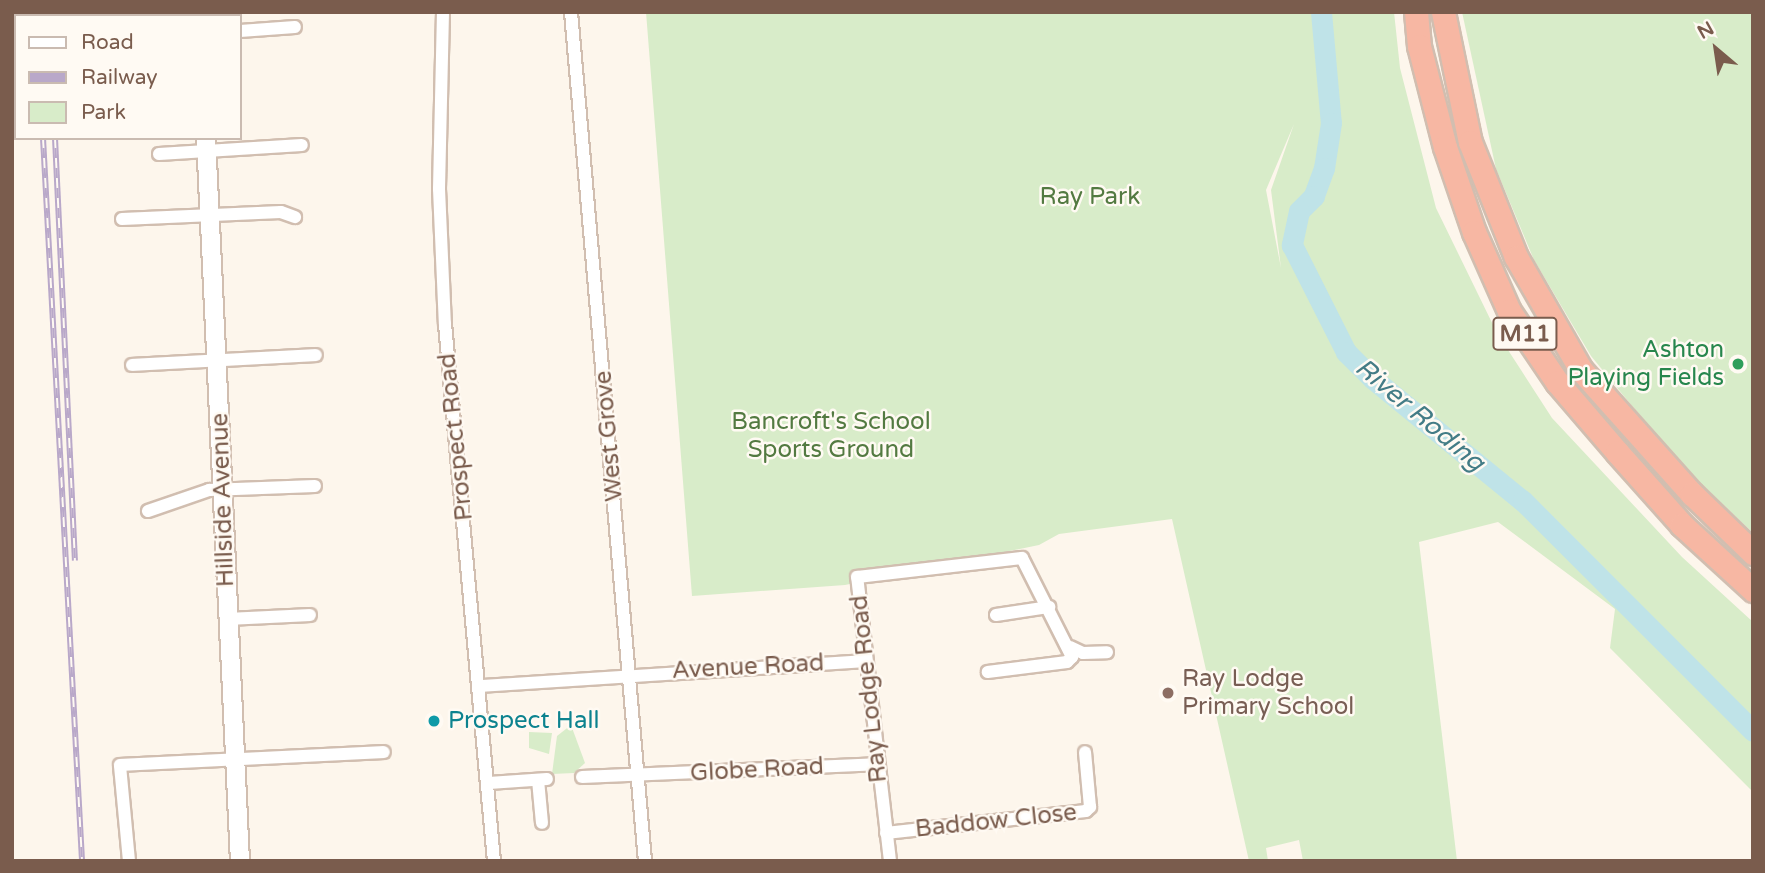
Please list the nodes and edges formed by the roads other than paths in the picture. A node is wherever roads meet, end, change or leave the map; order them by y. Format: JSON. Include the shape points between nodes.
{"nodes":[{"id":1,"x":443,"y":12,"type":"edge"},
{"id":2,"x":571,"y":12,"type":"edge"},
{"id":3,"x":1416,"y":12,"type":"edge"},
{"id":4,"x":1443,"y":12,"type":"edge"},
{"id":5,"x":295,"y":27,"type":"dead end"},
{"id":6,"x":242,"y":31,"type":"edge"},
{"id":7,"x":207,"y":145,"type":"edge"},
{"id":8,"x":302,"y":145,"type":"dead end"},
{"id":9,"x":159,"y":154,"type":"dead end"},
{"id":10,"x":210,"y":216,"type":"junction"},
{"id":11,"x":295,"y":217,"type":"dead end"},
{"id":12,"x":122,"y":219,"type":"dead end"},
{"id":13,"x":316,"y":355,"type":"dead end"},
{"id":14,"x":217,"y":361,"type":"junction"},
{"id":15,"x":132,"y":365,"type":"dead end"},
{"id":16,"x":315,"y":486,"type":"dead end"},
{"id":17,"x":223,"y":491,"type":"junction"},
{"id":18,"x":148,"y":511,"type":"dead end"},
{"id":19,"x":1753,"y":553,"type":"edge"},
{"id":20,"x":1753,"y":590,"type":"edge"},
{"id":21,"x":1049,"y":607,"type":"junction"},
{"id":22,"x":310,"y":615,"type":"dead end"},
{"id":23,"x":996,"y":615,"type":"dead end"},
{"id":24,"x":228,"y":619,"type":"junction"},
{"id":25,"x":1071,"y":649,"type":"junction"},
{"id":26,"x":1107,"y":652,"type":"dead end"},
{"id":27,"x":864,"y":661,"type":"junction"},
{"id":28,"x":988,"y":672,"type":"dead end"},
{"id":29,"x":631,"y":674,"type":"junction"},
{"id":30,"x":481,"y":685,"type":"junction"},
{"id":31,"x":384,"y":752,"type":"dead end"},
{"id":32,"x":1085,"y":752,"type":"dead end"},
{"id":33,"x":236,"y":758,"type":"junction"},
{"id":34,"x":876,"y":764,"type":"junction"},
{"id":35,"x":582,"y":777,"type":"dead end"},
{"id":36,"x":639,"y":777,"type":"junction"},
{"id":37,"x":488,"y":783,"type":"junction"},
{"id":38,"x":542,"y":823,"type":"dead end"},
{"id":39,"x":886,"y":833,"type":"junction"},
{"id":40,"x":129,"y":861,"type":"edge"},
{"id":41,"x":240,"y":861,"type":"edge"},
{"id":42,"x":494,"y":861,"type":"edge"},
{"id":43,"x":645,"y":861,"type":"edge"},
{"id":44,"x":890,"y":861,"type":"edge"}],
"edges":[{"from":1,"to":30,"type":"street","name":"Prospect Road","via":[[441,256]]},
{"from":2,"to":29,"type":"street","name":"West Grove"},
{"from":3,"to":20,"type":"highway","number":"M11","via":[[1419,46],[1445,147],[1474,232],[1509,311],[1557,382],[1617,452],[1682,525]]},
{"from":4,"to":19,"type":"highway","number":"M11","via":[[1470,142],[1516,257],[1581,370],[1692,494]]},
{"from":5,"to":6,"type":"street"},
{"from":7,"to":8,"type":"street"},
{"from":7,"to":9,"type":"street"},
{"from":7,"to":10,"type":"street","name":"Hillside Avenue"},
{"from":10,"to":11,"type":"street","via":[[281,212]]},
{"from":10,"to":12,"type":"street"},
{"from":10,"to":14,"type":"street","name":"Hillside Avenue"},
{"from":13,"to":14,"type":"street"},
{"from":14,"to":15,"type":"street"},
{"from":14,"to":17,"type":"street","name":"Hillside Avenue"},
{"from":16,"to":17,"type":"street"},
{"from":17,"to":18,"type":"street","via":[[209,490]]},
{"from":17,"to":24,"type":"street","name":"Hillside Avenue"},
{"from":21,"to":23,"type":"street"},
{"from":21,"to":25,"type":"street","name":"Ray Lodge Road"},
{"from":21,"to":27,"type":"street","name":"Ray Lodge Road","via":[[1022,558],[860,576],[856,581]]},
{"from":22,"to":24,"type":"street"},
{"from":24,"to":33,"type":"street","name":"Hillside Avenue"},
{"from":25,"to":26,"type":"street"},
{"from":25,"to":28,"type":"street","via":[[1067,662]]},
{"from":27,"to":29,"type":"street","name":"Avenue Road"},
{"from":27,"to":34,"type":"street","name":"Ray Lodge Road"},
{"from":29,"to":30,"type":"street","name":"Avenue Road"},
{"from":29,"to":36,"type":"street","name":"West Grove"},
{"from":30,"to":37,"type":"street","name":"Prospect Road"},
{"from":31,"to":33,"type":"street"},
{"from":32,"to":39,"type":"street","name":"Baddow Close","via":[[1090,807],[1086,811]]},
{"from":33,"to":40,"type":"street","via":[[120,758]]},
{"from":33,"to":41,"type":"street","name":"Hillside Avenue"},
{"from":34,"to":36,"type":"street","name":"Globe Road"},
{"from":34,"to":39,"type":"street","name":"Ray Lodge Road"},
{"from":35,"to":36,"type":"street","name":"Globe Road"},
{"from":36,"to":43,"type":"street","name":"West Grove"},
{"from":37,"to":38,"type":"street","via":[[543,779]]},
{"from":37,"to":42,"type":"street","name":"Prospect Road"},
{"from":39,"to":44,"type":"street","name":"Ray Lodge Road"}]}
